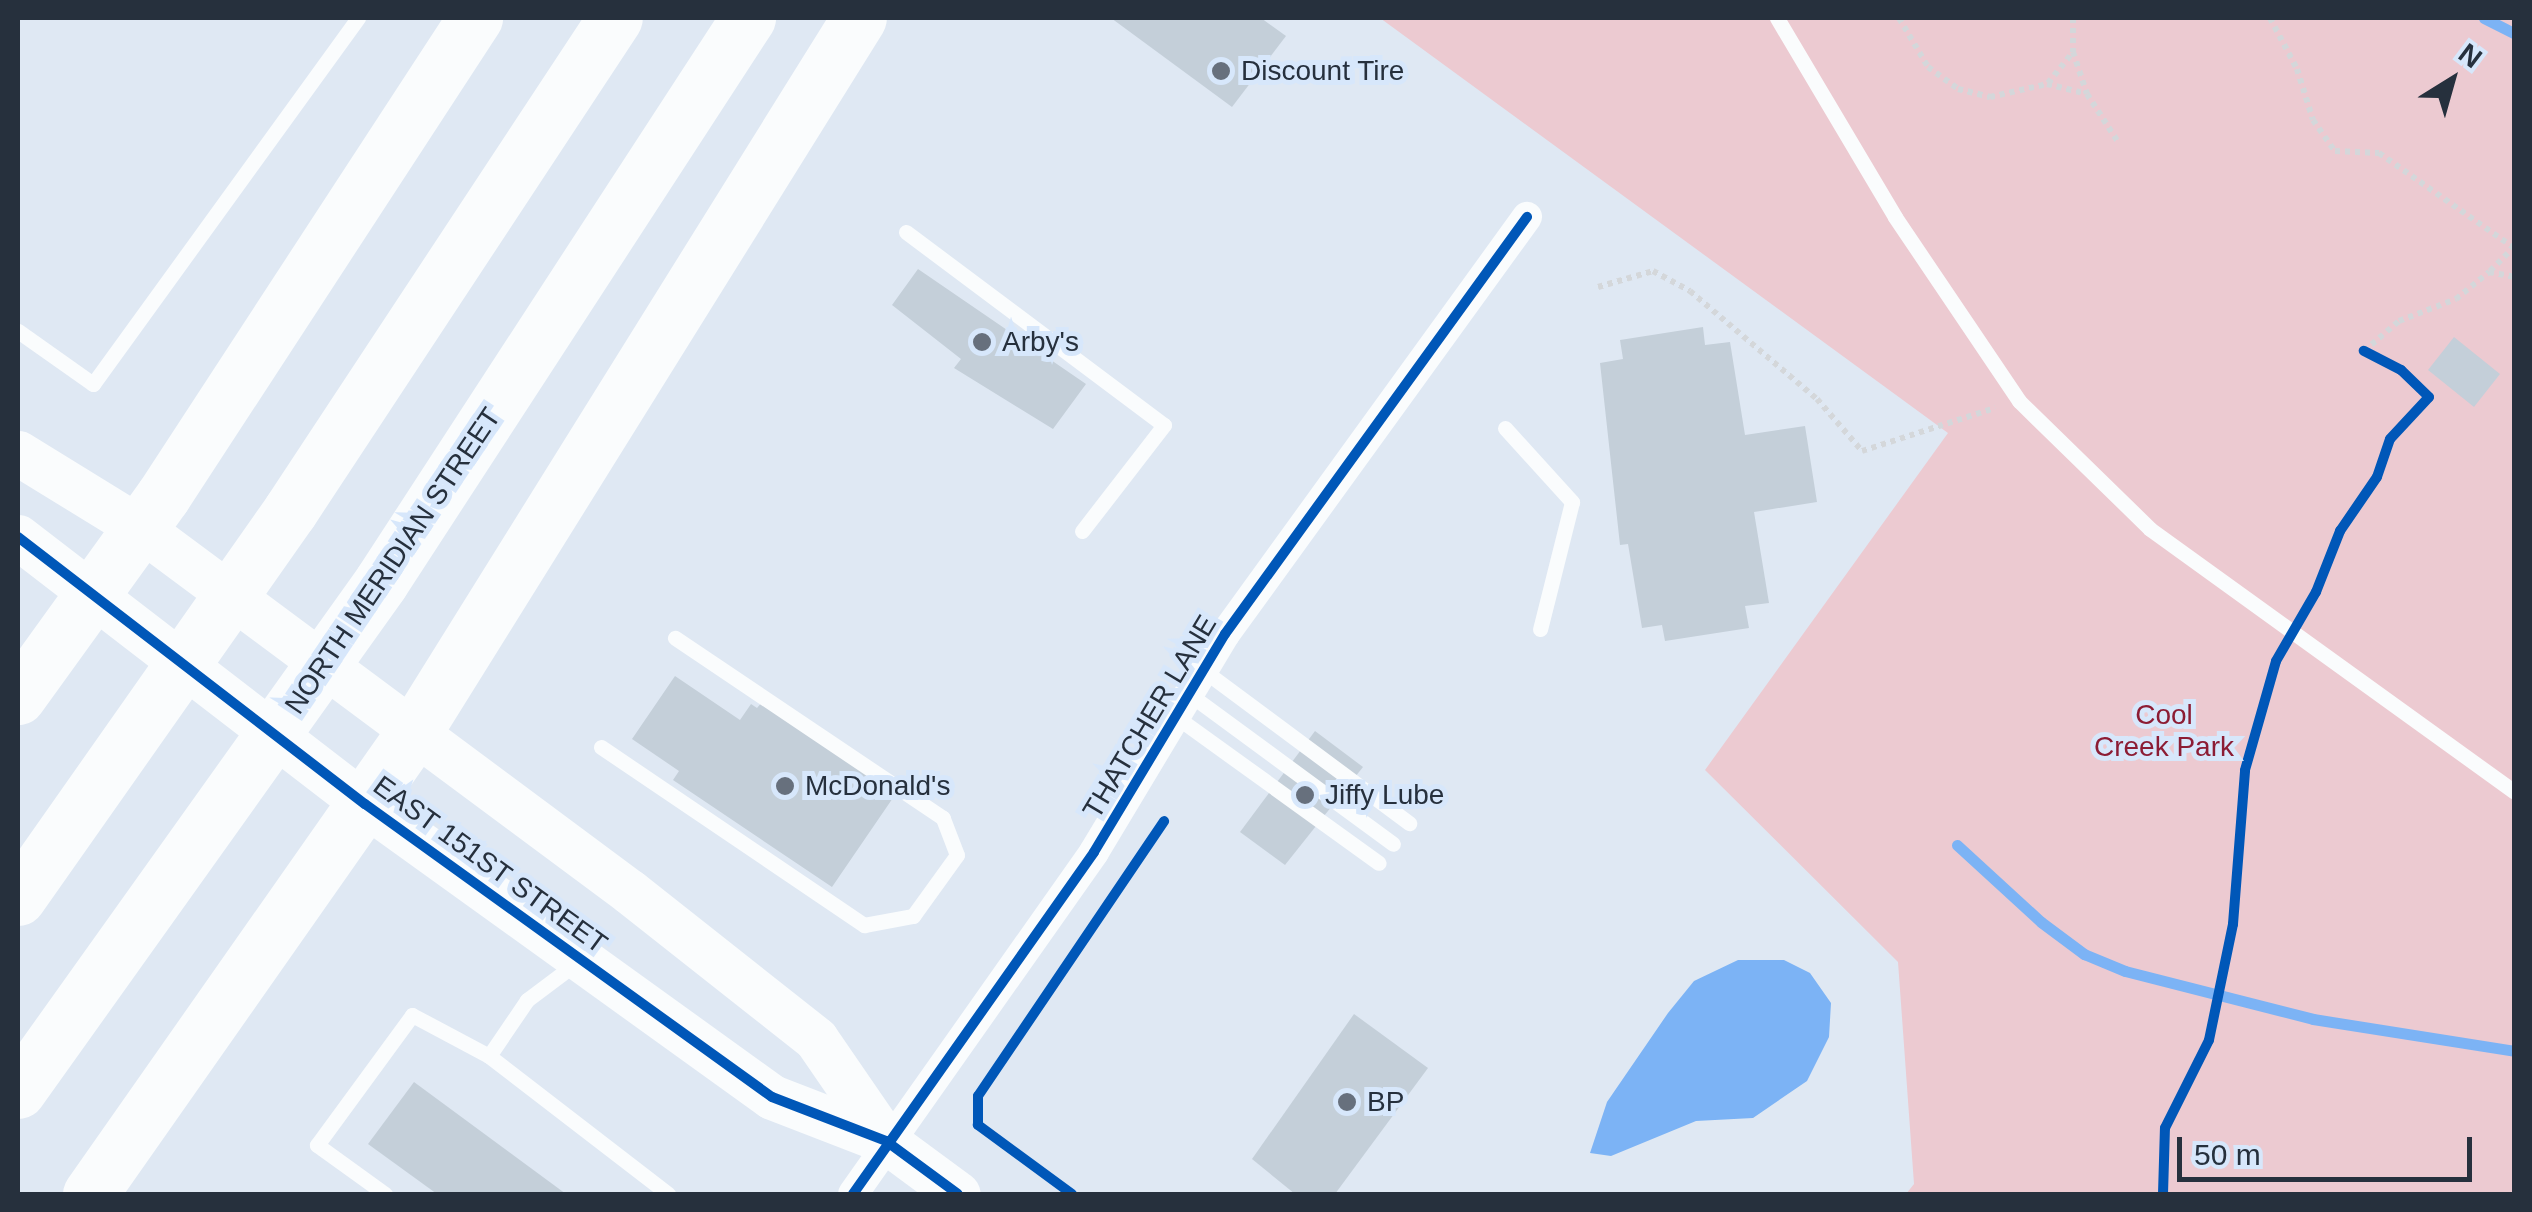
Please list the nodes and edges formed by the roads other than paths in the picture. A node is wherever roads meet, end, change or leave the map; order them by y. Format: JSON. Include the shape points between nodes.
{"nodes":[{"id":1,"x":358,"y":18,"type":"edge"},
{"id":2,"x":475,"y":18,"type":"edge"},
{"id":3,"x":615,"y":18,"type":"edge"},
{"id":4,"x":748,"y":18,"type":"edge"},
{"id":5,"x":859,"y":18,"type":"edge"},
{"id":6,"x":1777,"y":18,"type":"edge"},
{"id":7,"x":1527,"y":217,"type":"dead end"},
{"id":8,"x":906,"y":232,"type":"dead end"},
{"id":9,"x":18,"y":331,"type":"edge"},
{"id":10,"x":1505,"y":428,"type":"dead end"},
{"id":11,"x":18,"y":453,"type":"edge"},
{"id":12,"x":140,"y":528,"type":"junction"},
{"id":13,"x":1082,"y":531,"type":"dead end"},
{"id":14,"x":18,"y":537,"type":"edge"},
{"id":15,"x":94,"y":593,"type":"junction"},
{"id":16,"x":1540,"y":629,"type":"dead end"},
{"id":17,"x":676,"y":638,"type":"dead end"},
{"id":18,"x":1189,"y":693,"type":"junction"},
{"id":19,"x":18,"y":697,"type":"edge"},
{"id":20,"x":414,"y":732,"type":"junction"},
{"id":21,"x":601,"y":747,"type":"dead end"},
{"id":22,"x":2514,"y":792,"type":"edge"},
{"id":23,"x":365,"y":804,"type":"junction"},
{"id":24,"x":1408,"y":823,"type":"dead end"},
{"id":25,"x":1393,"y":844,"type":"dead end"},
{"id":26,"x":1379,"y":863,"type":"dead end"},
{"id":27,"x":18,"y":898,"type":"edge"},
{"id":28,"x":582,"y":959,"type":"junction"},
{"id":29,"x":489,"y":1056,"type":"junction"},
{"id":30,"x":18,"y":1091,"type":"edge"},
{"id":31,"x":886,"y":1141,"type":"junction"},
{"id":32,"x":90,"y":1194,"type":"edge"},
{"id":33,"x":385,"y":1194,"type":"edge"},
{"id":34,"x":668,"y":1194,"type":"edge"},
{"id":35,"x":852,"y":1194,"type":"edge"},
{"id":36,"x":958,"y":1194,"type":"edge"}],
"edges":[{"from":1,"to":9,"type":"lane","via":[[93,384]]},
{"from":2,"to":12,"type":"highway"},
{"from":3,"to":27,"type":"highway","via":[[290,511]]},
{"from":4,"to":30,"type":"highway","name":"NORTH MERIDIAN STREET","via":[[381,582]]},
{"from":5,"to":20,"type":"highway"},
{"from":6,"to":22,"type":"lane","via":[[1895,217],[2019,400],[2150,529]]},
{"from":7,"to":18,"type":"street","name":"THATCHER LANE"},
{"from":8,"to":13,"type":"lane","via":[[1164,424]]},
{"from":10,"to":16,"type":"lane","via":[[1572,502]]},
{"from":11,"to":12,"type":"street","name":"EAST 151ST STREET"},
{"from":12,"to":15,"type":"highway"},
{"from":12,"to":20,"type":"street","name":"EAST 151ST STREET"},
{"from":14,"to":15,"type":"street","name":"EAST 151ST STREET"},
{"from":15,"to":19,"type":"highway"},
{"from":15,"to":23,"type":"street","name":"EAST 151ST STREET"},
{"from":17,"to":21,"type":"lane","via":[[943,818],[957,855],[913,916],[864,925]]},
{"from":18,"to":24,"type":"lane"},
{"from":18,"to":25,"type":"lane"},
{"from":18,"to":26,"type":"lane"},
{"from":18,"to":31,"type":"street","name":"THATCHER LANE","via":[[1094,852]]},
{"from":20,"to":23,"type":"highway"},
{"from":20,"to":31,"type":"street","name":"EAST 151ST STREET","via":[[816,1040]]},
{"from":23,"to":28,"type":"street","name":"EAST 151ST STREET"},
{"from":23,"to":32,"type":"highway"},
{"from":28,"to":29,"type":"lane","via":[[528,1000]]},
{"from":28,"to":31,"type":"street","name":"EAST 151ST STREET","via":[[772,1096]]},
{"from":29,"to":33,"type":"lane","via":[[412,1015],[318,1145]]},
{"from":29,"to":34,"type":"lane"},
{"from":31,"to":35,"type":"street","name":"THATCHER LANE"},
{"from":31,"to":36,"type":"street","name":"EAST 151ST STREET"}]}
